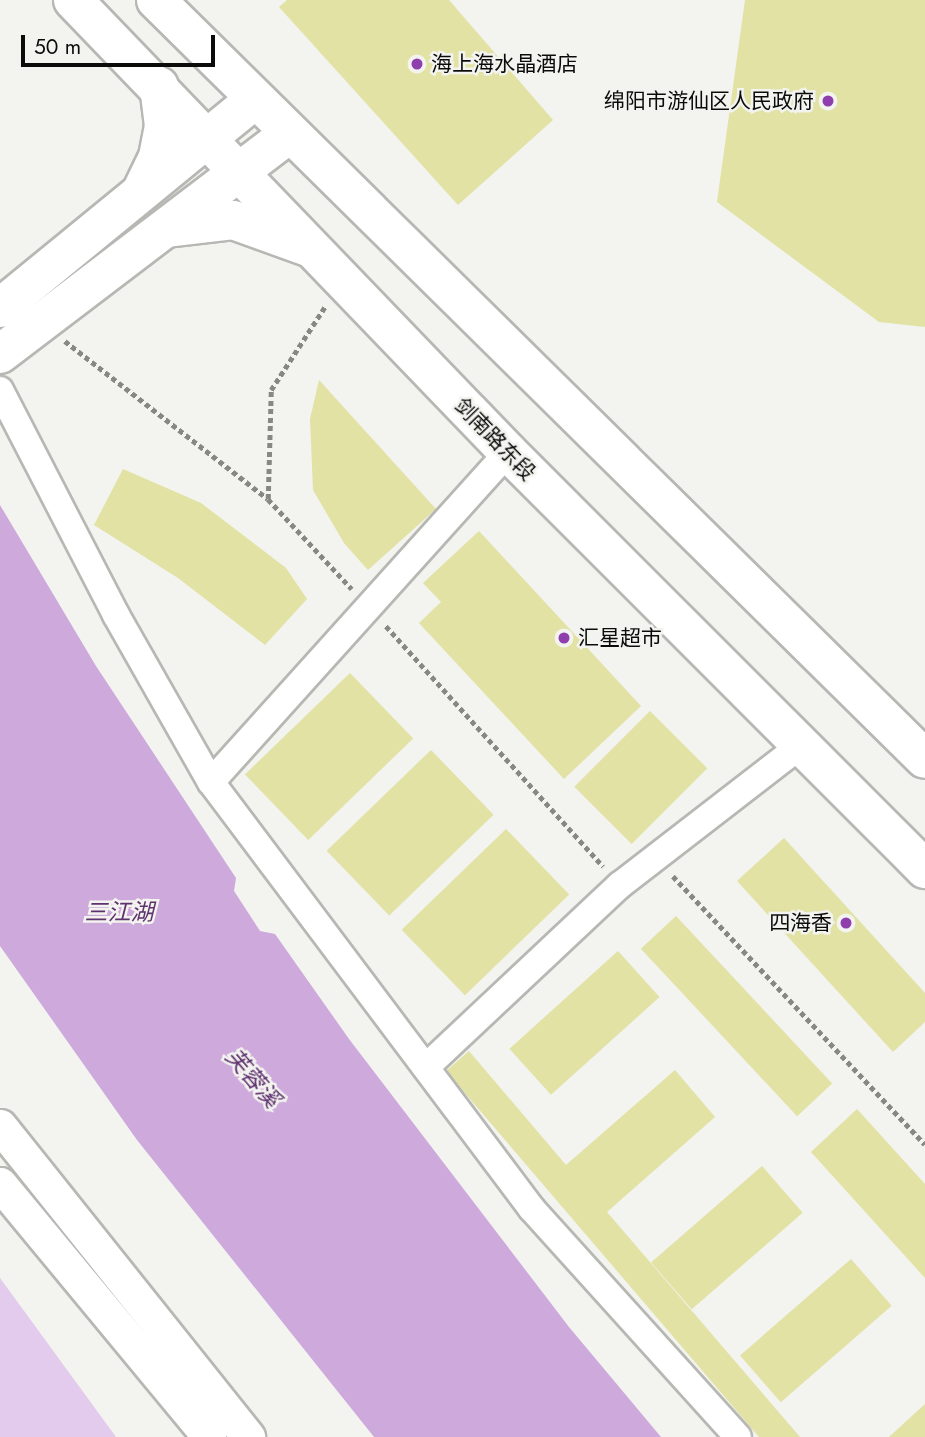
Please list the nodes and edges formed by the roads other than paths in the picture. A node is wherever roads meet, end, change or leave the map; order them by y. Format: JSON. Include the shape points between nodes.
{"nodes":[{"id":1,"x":74,"y":0,"type":"edge"},
{"id":2,"x":156,"y":0,"type":"edge"},
{"id":3,"x":159,"y":86,"type":"junction"},
{"id":4,"x":255,"y":99,"type":"junction"},
{"id":5,"x":289,"y":134,"type":"junction"},
{"id":6,"x":207,"y":138,"type":"junction"},
{"id":7,"x":237,"y":173,"type":"junction"},
{"id":8,"x":141,"y":192,"type":"junction"},
{"id":9,"x":167,"y":228,"type":"junction"},
{"id":10,"x":308,"y":247,"type":"junction"},
{"id":11,"x":0,"y":308,"type":"edge"},
{"id":12,"x":0,"y":354,"type":"edge"},
{"id":13,"x":0,"y":390,"type":"edge"},
{"id":14,"x":508,"y":452,"type":"junction"},
{"id":15,"x":800,"y":746,"type":"junction"},
{"id":16,"x":925,"y":759,"type":"edge"},
{"id":17,"x":211,"y":782,"type":"junction"},
{"id":18,"x":925,"y":869,"type":"edge"},
{"id":19,"x":426,"y":1067,"type":"junction"},
{"id":20,"x":0,"y":1126,"type":"edge"},
{"id":21,"x":0,"y":1184,"type":"edge"},
{"id":22,"x":209,"y":1437,"type":"edge"},
{"id":23,"x":248,"y":1437,"type":"edge"},
{"id":24,"x":738,"y":1437,"type":"edge"}],
"edges":[{"from":1,"to":3,"type":"main road","name":"剑南路东段"},
{"from":2,"to":4,"type":"main road"},
{"from":3,"to":6,"type":"main road","name":"剑南路东段"},
{"from":3,"to":8,"type":"main road","via":[[164,126],[158,157]]},
{"from":4,"to":5,"type":"main road"},
{"from":4,"to":6,"type":"main road"},
{"from":5,"to":7,"type":"main road"},
{"from":5,"to":16,"type":"main road"},
{"from":6,"to":7,"type":"main road","name":"剑南路东段"},
{"from":6,"to":8,"type":"main road"},
{"from":7,"to":9,"type":"main road"},
{"from":7,"to":10,"type":"main road","name":"剑南路东段"},
{"from":8,"to":11,"type":"main road"},
{"from":9,"to":10,"type":"main road","via":[[233,220]]},
{"from":9,"to":12,"type":"main road"},
{"from":10,"to":14,"type":"main road","name":"剑南路东段"},
{"from":13,"to":17,"type":"street","via":[[116,615]]},
{"from":14,"to":15,"type":"main road","name":"剑南路东段"},
{"from":14,"to":17,"type":"street"},
{"from":15,"to":18,"type":"main road","name":"剑南路东段"},
{"from":15,"to":19,"type":"street","via":[[620,885]]},
{"from":17,"to":19,"type":"street"},
{"from":19,"to":24,"type":"street","via":[[532,1209]]},
{"from":20,"to":23,"type":"street"},
{"from":21,"to":22,"type":"street"}]}
